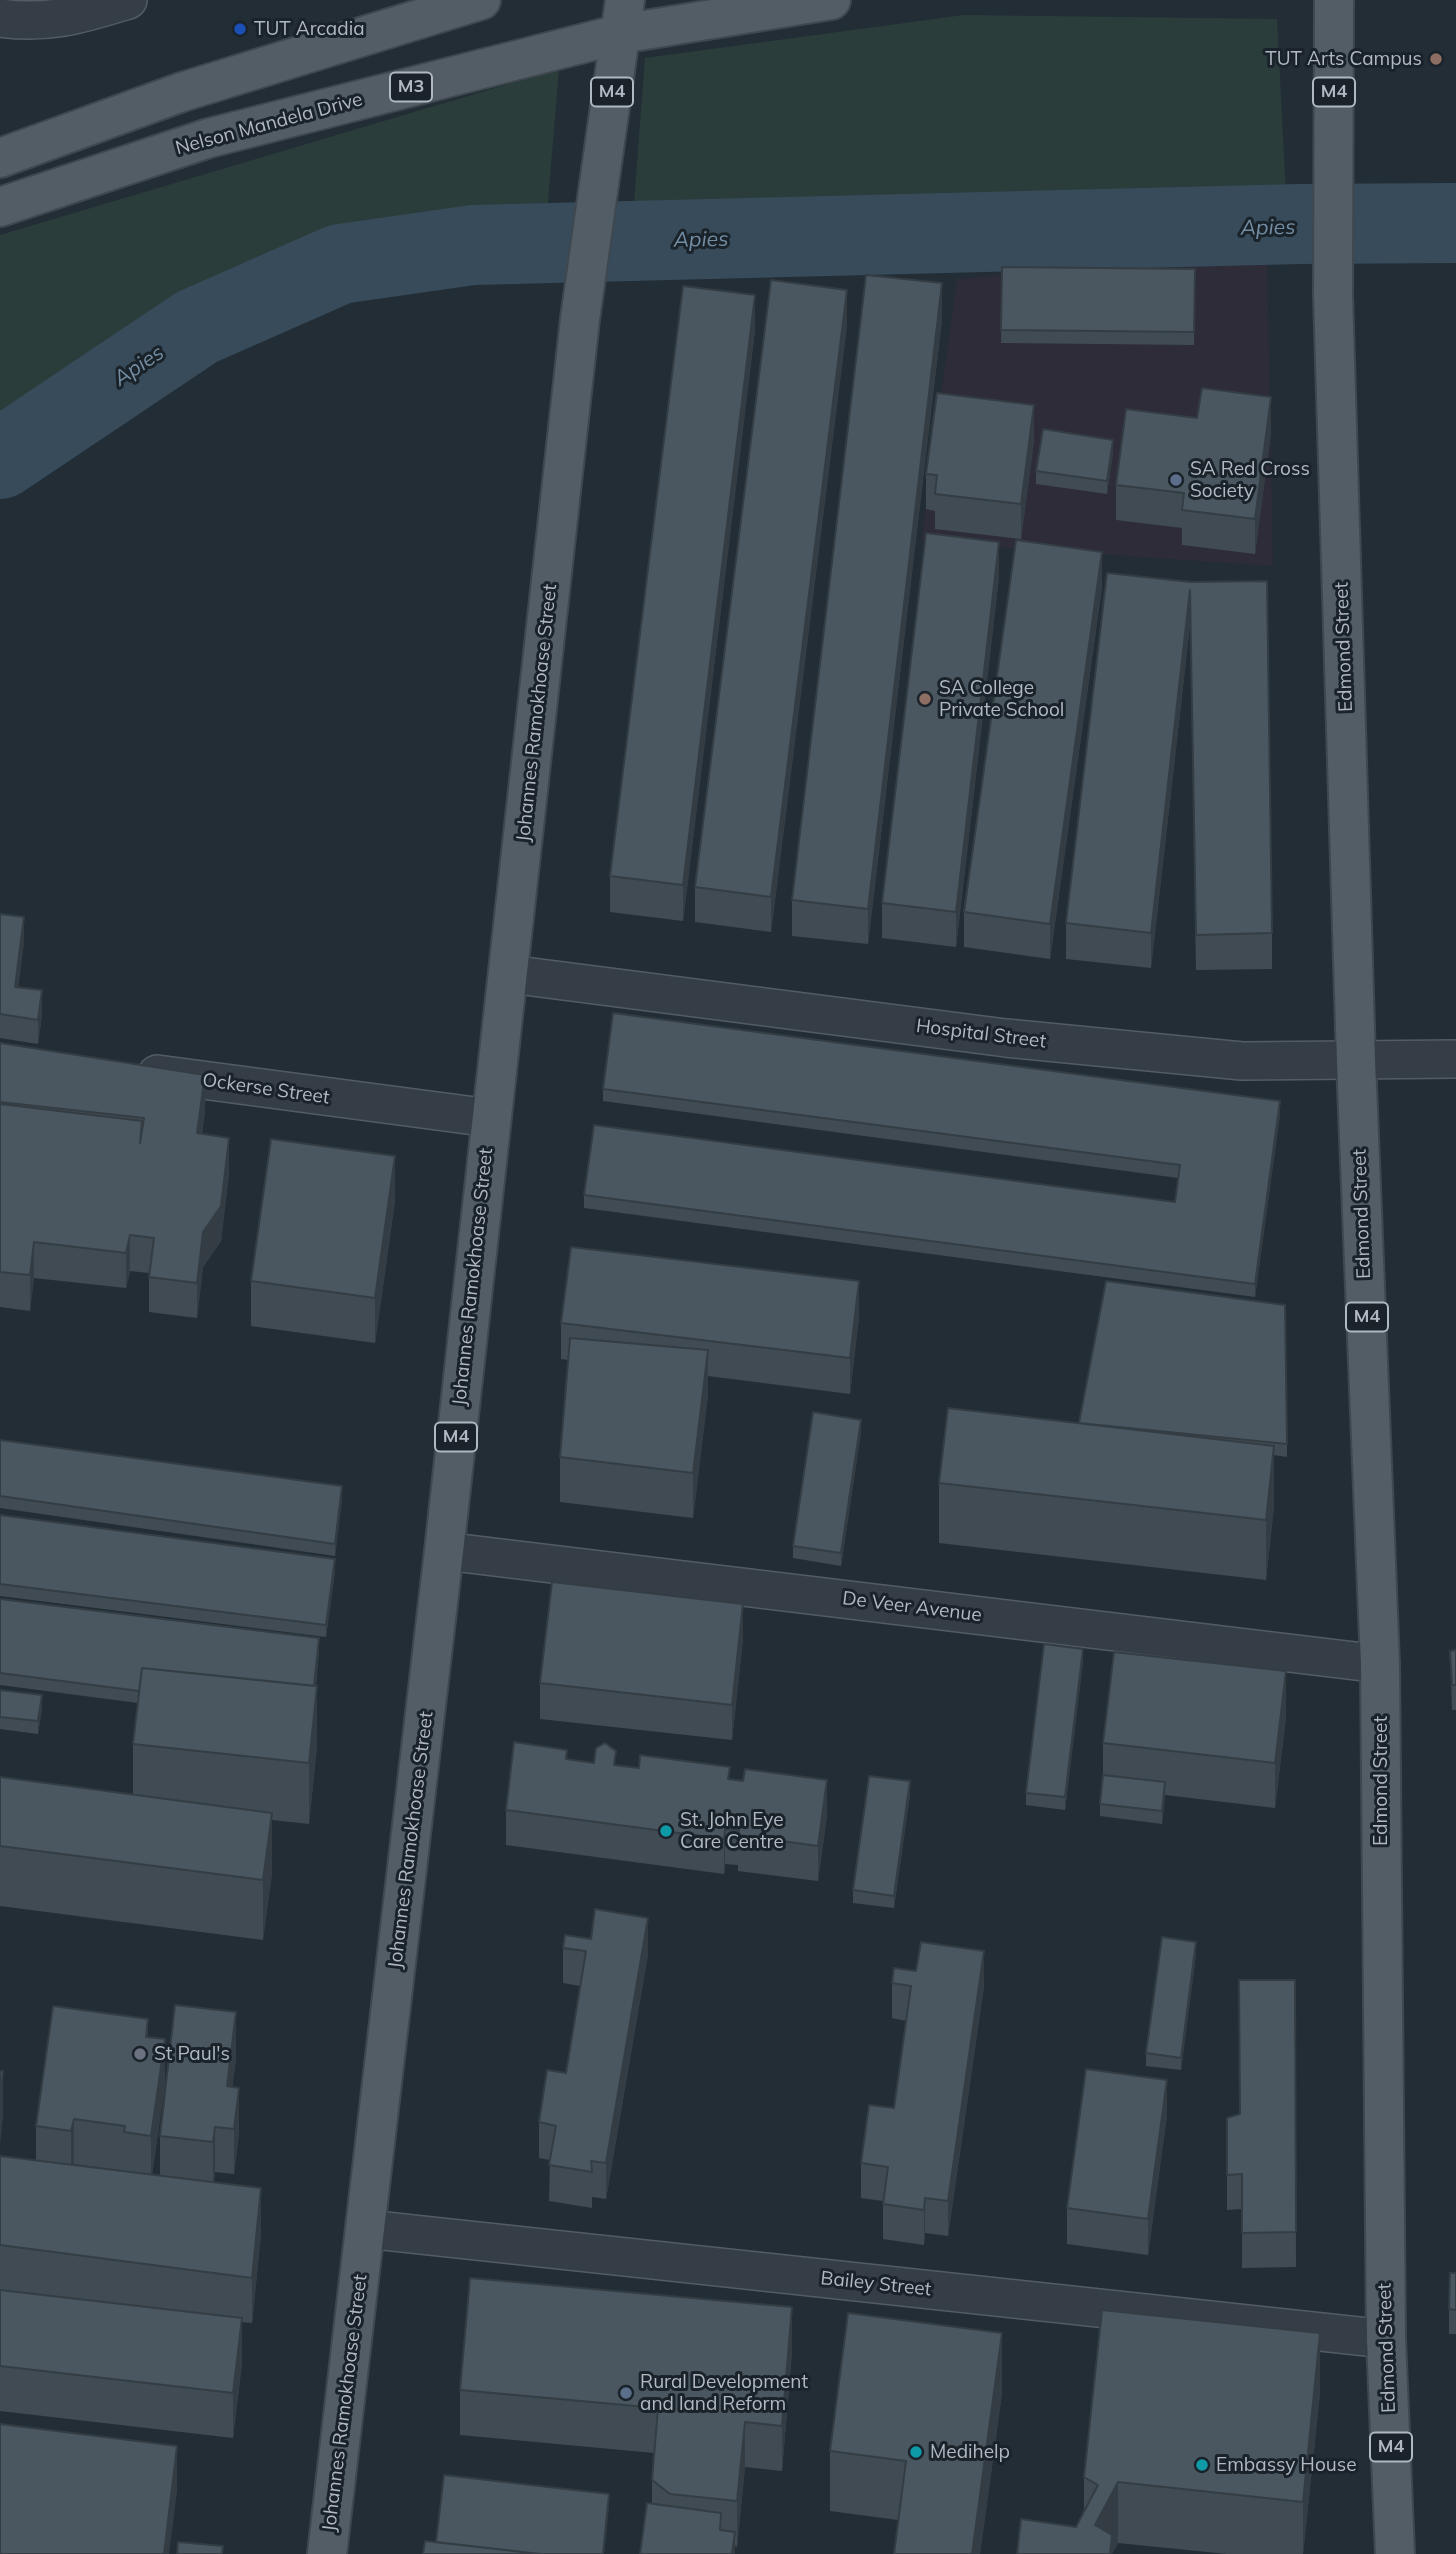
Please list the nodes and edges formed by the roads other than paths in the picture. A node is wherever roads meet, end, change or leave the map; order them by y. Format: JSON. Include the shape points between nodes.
{"nodes":[{"id":1,"x":128,"y":0,"type":"edge"},
{"id":2,"x":481,"y":0,"type":"edge"},
{"id":3,"x":831,"y":0,"type":"edge"},
{"id":4,"x":1334,"y":0,"type":"edge"},
{"id":5,"x":622,"y":17,"type":"edge"},
{"id":6,"x":0,"y":18,"type":"edge"},
{"id":7,"x":0,"y":158,"type":"edge"},
{"id":8,"x":0,"y":207,"type":"edge"},
{"id":9,"x":509,"y":974,"type":"junction"},
{"id":10,"x":1456,"y":1059,"type":"edge"},
{"id":11,"x":1356,"y":1061,"type":"junction"},
{"id":12,"x":122,"y":1070,"type":"edge"},
{"id":13,"x":490,"y":1118,"type":"junction"},
{"id":14,"x":444,"y":1551,"type":"junction"},
{"id":15,"x":1380,"y":1664,"type":"junction"},
{"id":16,"x":366,"y":2229,"type":"junction"},
{"id":17,"x":1386,"y":2339,"type":"junction"},
{"id":18,"x":327,"y":2554,"type":"edge"},
{"id":19,"x":1395,"y":2554,"type":"edge"}],
"edges":[{"from":1,"to":6,"type":"street","via":[[74,17],[37,22]]},
{"from":2,"to":7,"type":"main road","via":[[182,92]]},
{"from":3,"to":5,"type":"main road","name":"Nelson Mandela Drive","number":"M3"},
{"from":4,"to":11,"type":"main road","name":"Edmond Street","number":"M4","via":[[1333,295]]},
{"from":5,"to":8,"type":"main road","name":"Nelson Mandela Drive","number":"M3","via":[[209,138]]},
{"from":5,"to":9,"type":"main road","name":"Johannes Ramokhoase Street","number":"M4","via":[[580,319]]},
{"from":9,"to":11,"type":"street","name":"Hospital Street","via":[[1006,1038],[1242,1061]]},
{"from":9,"to":13,"type":"main road","name":"Johannes Ramokhoase Street","number":"M4"},
{"from":10,"to":11,"type":"street","name":"Hospital Street"},
{"from":11,"to":15,"type":"main road","name":"Edmond Street","number":"M4"},
{"from":12,"to":13,"type":"street","name":"Ockerse Street"},
{"from":13,"to":14,"type":"main road","name":"Johannes Ramokhoase Street","number":"M4"},
{"from":14,"to":15,"type":"street","name":"De Veer Avenue"},
{"from":14,"to":16,"type":"main road","name":"Johannes Ramokhoase Street","number":"M4"},
{"from":15,"to":17,"type":"main road","name":"Edmond Street","number":"M4"},
{"from":16,"to":17,"type":"street","name":"Bailey Street"},
{"from":16,"to":18,"type":"main road","name":"Johannes Ramokhoase Street","number":"M4"},
{"from":17,"to":19,"type":"main road","name":"Edmond Street","number":"M4"}]}
